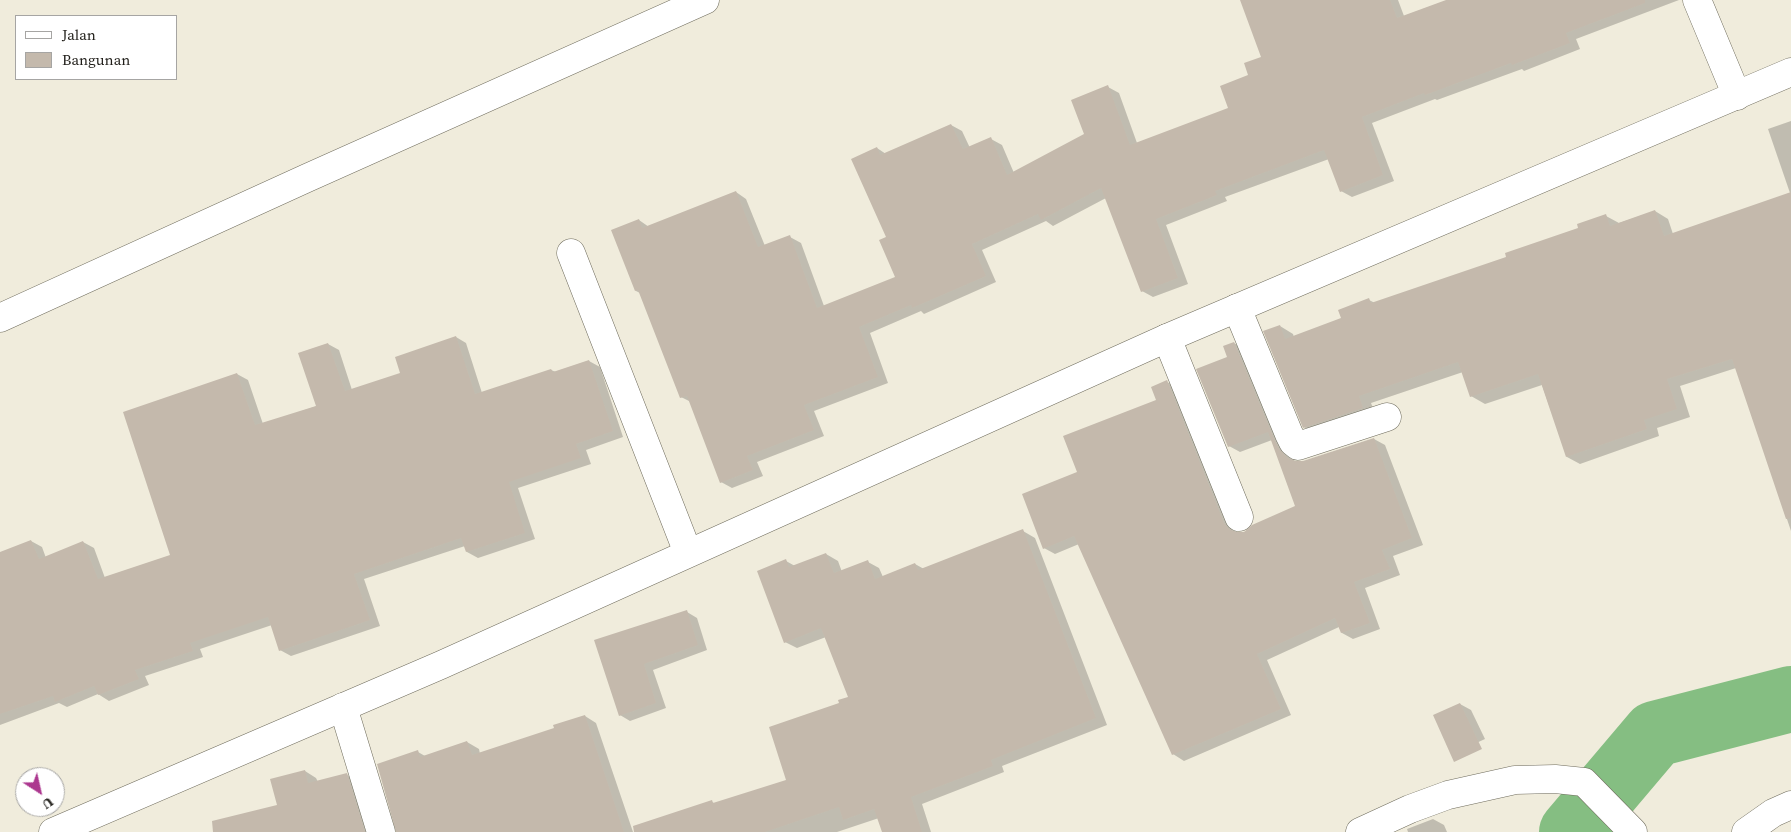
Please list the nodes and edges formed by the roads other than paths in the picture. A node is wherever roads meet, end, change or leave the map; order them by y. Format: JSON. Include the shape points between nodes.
{"nodes":[{"id":1,"x":706,"y":0,"type":"edge"},
{"id":2,"x":1697,"y":0,"type":"edge"},
{"id":3,"x":1791,"y":72,"type":"edge"},
{"id":4,"x":1737,"y":96,"type":"junction"},
{"id":5,"x":571,"y":253,"type":"dead end"},
{"id":6,"x":1237,"y":308,"type":"junction"},
{"id":7,"x":0,"y":318,"type":"edge"},
{"id":8,"x":1167,"y":338,"type":"junction"},
{"id":9,"x":1387,"y":417,"type":"dead end"},
{"id":10,"x":1239,"y":517,"type":"dead end"},
{"id":11,"x":688,"y":553,"type":"junction"},
{"id":12,"x":343,"y":707,"type":"junction"},
{"id":13,"x":1791,"y":805,"type":"edge"},
{"id":14,"x":1626,"y":825,"type":"edge"},
{"id":15,"x":53,"y":832,"type":"edge"},
{"id":16,"x":381,"y":832,"type":"edge"},
{"id":17,"x":1360,"y":832,"type":"edge"},
{"id":18,"x":1746,"y":832,"type":"edge"}],
"edges":[{"from":1,"to":7,"type":"street"},
{"from":2,"to":4,"type":"street"},
{"from":3,"to":4,"type":"street"},
{"from":4,"to":6,"type":"street"},
{"from":5,"to":11,"type":"street"},
{"from":6,"to":8,"type":"street"},
{"from":6,"to":9,"type":"street","via":[[1289,434],[1298,446]]},
{"from":8,"to":10,"type":"street"},
{"from":8,"to":11,"type":"street"},
{"from":11,"to":12,"type":"street"},
{"from":12,"to":15,"type":"street"},
{"from":12,"to":16,"type":"street"},
{"from":13,"to":18,"type":"street"},
{"from":14,"to":17,"type":"street","via":[[1584,782],[1515,780],[1448,795]]}]}
